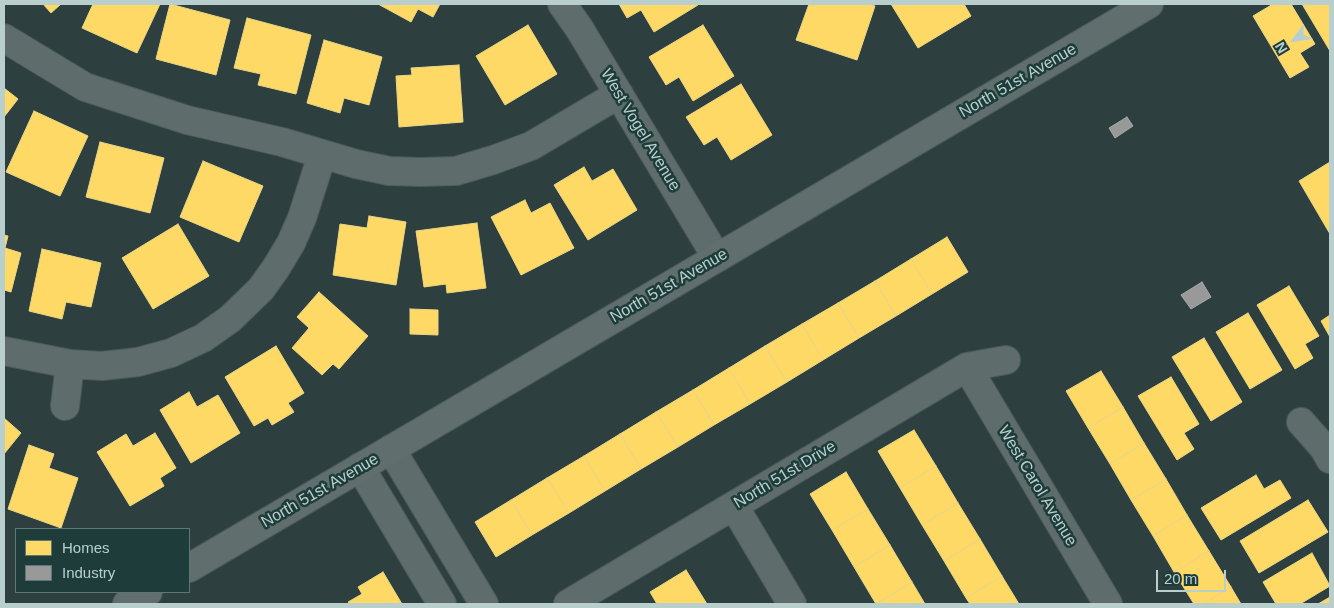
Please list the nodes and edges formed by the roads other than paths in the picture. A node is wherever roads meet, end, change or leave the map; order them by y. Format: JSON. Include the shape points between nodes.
{"nodes":[{"id":1,"x":562,"y":4,"type":"edge"},
{"id":2,"x":1149,"y":4,"type":"edge"},
{"id":3,"x":4,"y":38,"type":"edge"},
{"id":4,"x":619,"y":94,"type":"junction"},
{"id":5,"x":322,"y":155,"type":"junction"},
{"id":6,"x":717,"y":258,"type":"junction"},
{"id":7,"x":4,"y":351,"type":"edge"},
{"id":8,"x":1006,"y":360,"type":"dead end"},
{"id":9,"x":70,"y":364,"type":"junction"},
{"id":10,"x":966,"y":367,"type":"junction"},
{"id":11,"x":66,"y":406,"type":"dead end"},
{"id":12,"x":1301,"y":422,"type":"dead end"},
{"id":13,"x":391,"y":449,"type":"junction"},
{"id":14,"x":1328,"y":450,"type":"edge"},
{"id":15,"x":360,"y":467,"type":"junction"},
{"id":16,"x":734,"y":506,"type":"junction"},
{"id":17,"x":190,"y":567,"type":"edge"},
{"id":18,"x":146,"y":593,"type":"edge"},
{"id":19,"x":127,"y":604,"type":"edge"},
{"id":20,"x":442,"y":604,"type":"edge"},
{"id":21,"x":484,"y":604,"type":"edge"},
{"id":22,"x":568,"y":604,"type":"edge"},
{"id":23,"x":792,"y":604,"type":"edge"},
{"id":24,"x":1108,"y":604,"type":"edge"}],
"edges":[{"from":1,"to":4,"type":"street","name":"West Vogel Avenue"},
{"from":2,"to":6,"type":"main road","name":"North 51st Avenue"},
{"from":3,"to":5,"type":"street","via":[[85,87],[187,120],[282,142]]},
{"from":4,"to":5,"type":"street","via":[[531,146],[456,170],[388,171]]},
{"from":4,"to":6,"type":"street","name":"West Vogel Avenue"},
{"from":5,"to":9,"type":"street","via":[[291,243],[261,289],[230,319],[203,338],[171,353],[138,362],[102,366]]},
{"from":6,"to":13,"type":"main road","name":"North 51st Avenue"},
{"from":7,"to":9,"type":"street"},
{"from":8,"to":10,"type":"street","name":"North 51st Drive"},
{"from":9,"to":11,"type":"street"},
{"from":10,"to":16,"type":"street","name":"North 51st Drive"},
{"from":10,"to":24,"type":"street","name":"West Carol Avenue"},
{"from":12,"to":14,"type":"street"},
{"from":13,"to":15,"type":"main road","name":"North 51st Avenue"},
{"from":13,"to":21,"type":"street"},
{"from":15,"to":17,"type":"main road","name":"North 51st Avenue"},
{"from":15,"to":20,"type":"street"},
{"from":16,"to":22,"type":"street","name":"North 51st Drive"},
{"from":16,"to":23,"type":"street"},
{"from":18,"to":19,"type":"main road"}]}
